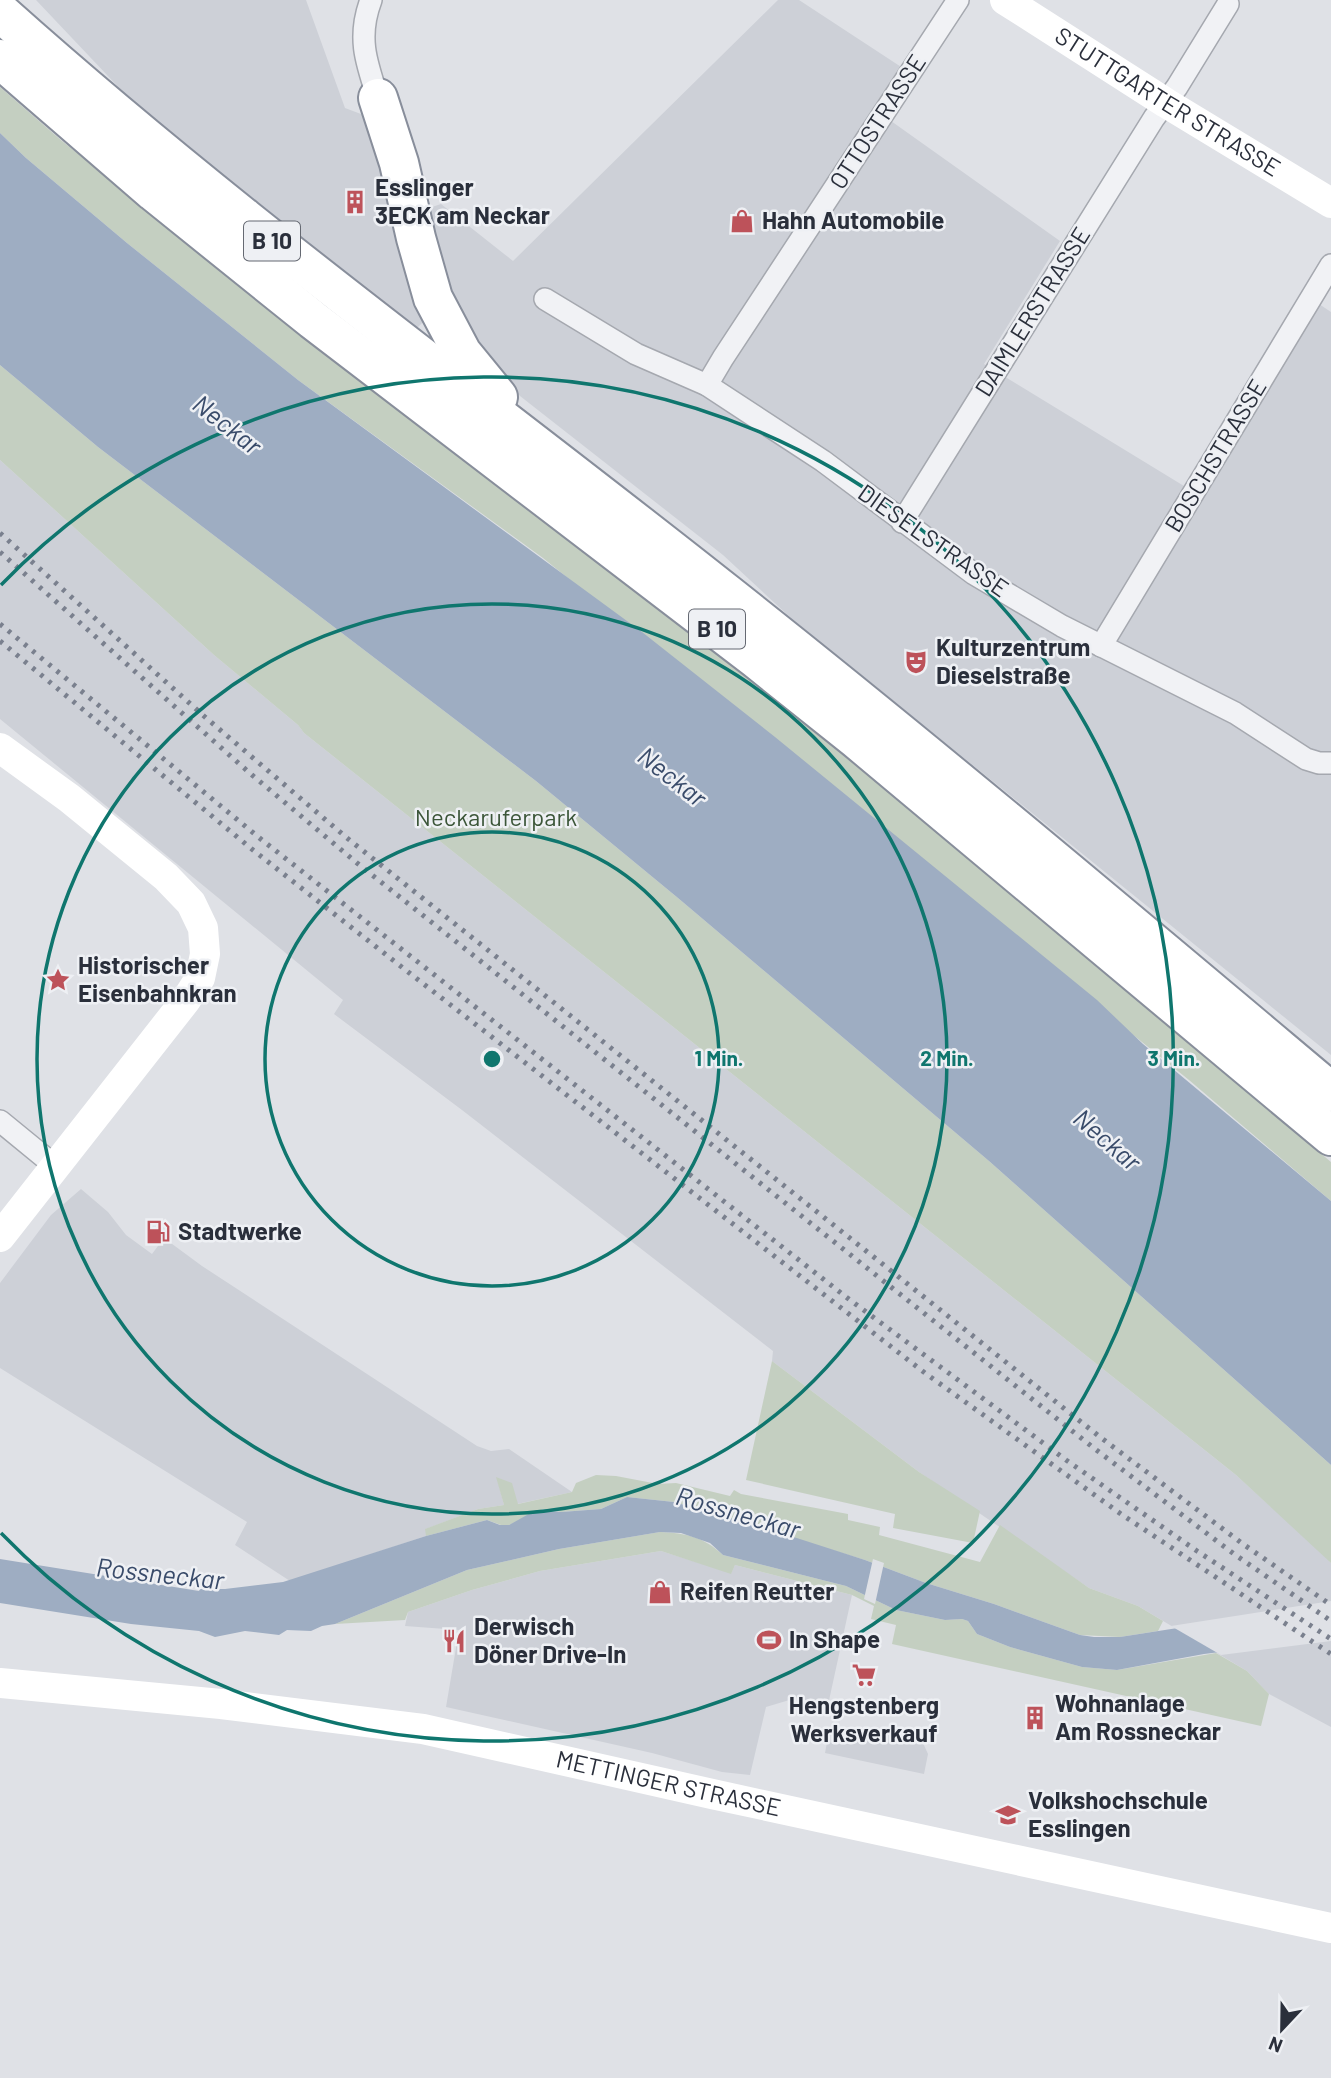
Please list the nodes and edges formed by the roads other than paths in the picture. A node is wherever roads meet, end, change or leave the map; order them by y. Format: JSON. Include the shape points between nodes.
{"nodes":[{"id":1,"x":372,"y":0,"type":"edge"},
{"id":2,"x":958,"y":0,"type":"edge"},
{"id":3,"x":1006,"y":0,"type":"edge"},
{"id":4,"x":1228,"y":4,"type":"dead end"},
{"id":5,"x":0,"y":12,"type":"edge"},
{"id":6,"x":0,"y":59,"type":"edge"},
{"id":7,"x":377,"y":98,"type":"joint"},
{"id":8,"x":1166,"y":103,"type":"junction"},
{"id":9,"x":1331,"y":203,"type":"edge"},
{"id":10,"x":1331,"y":265,"type":"edge"},
{"id":11,"x":545,"y":299,"type":"dead end"},
{"id":12,"x":707,"y":385,"type":"junction"},
{"id":13,"x":551,"y":456,"type":"junction"},
{"id":14,"x":902,"y":522,"type":"junction"},
{"id":15,"x":1101,"y":646,"type":"junction"},
{"id":16,"x":0,"y":748,"type":"edge"},
{"id":17,"x":1331,"y":762,"type":"edge"},
{"id":18,"x":1331,"y":1092,"type":"edge"},
{"id":19,"x":0,"y":1121,"type":"edge"},
{"id":20,"x":1331,"y":1136,"type":"edge"},
{"id":21,"x":55,"y":1166,"type":"junction"},
{"id":22,"x":0,"y":1237,"type":"edge"},
{"id":23,"x":0,"y":1683,"type":"edge"},
{"id":24,"x":1331,"y":1928,"type":"edge"}],
"edges":[{"from":1,"to":7,"type":"street","via":[[363,51]]},
{"from":2,"to":12,"type":"street","name":"OTTOSTRASSE"},
{"from":3,"to":8,"type":"main road","name":"STUTTGARTER STRASSE"},
{"from":4,"to":8,"type":"street","name":"DAIMLERSTRASSE"},
{"from":5,"to":13,"type":"highway","number":"B 10","via":[[307,269]]},
{"from":6,"to":20,"type":"highway","number":"B 10","via":[[313,320],[866,748]]},
{"from":7,"to":13,"type":"highway","via":[[441,316],[474,370]]},
{"from":8,"to":9,"type":"main road","name":"STUTTGARTER STRASSE"},
{"from":8,"to":14,"type":"street","name":"DAIMLERSTRASSE"},
{"from":10,"to":15,"type":"street","name":"BOSCHSTRASSE"},
{"from":11,"to":12,"type":"street","name":"DIESELSTRASSE","via":[[636,354]]},
{"from":12,"to":14,"type":"street","name":"DIESELSTRASSE","via":[[815,456]]},
{"from":13,"to":18,"type":"highway","number":"B 10","via":[[961,782]]},
{"from":14,"to":15,"type":"street","name":"DIESELSTRASSE","via":[[974,574]]},
{"from":15,"to":17,"type":"street","name":"DIESELSTRASSE","via":[[1235,713],[1306,759]]},
{"from":16,"to":21,"type":"main road","via":[[180,890],[202,928],[205,954],[200,978]]},
{"from":19,"to":21,"type":"street"},
{"from":21,"to":22,"type":"main road"},
{"from":23,"to":24,"type":"main road","name":"METTINGER STRASSE","via":[[221,1704],[423,1730]]}]}
